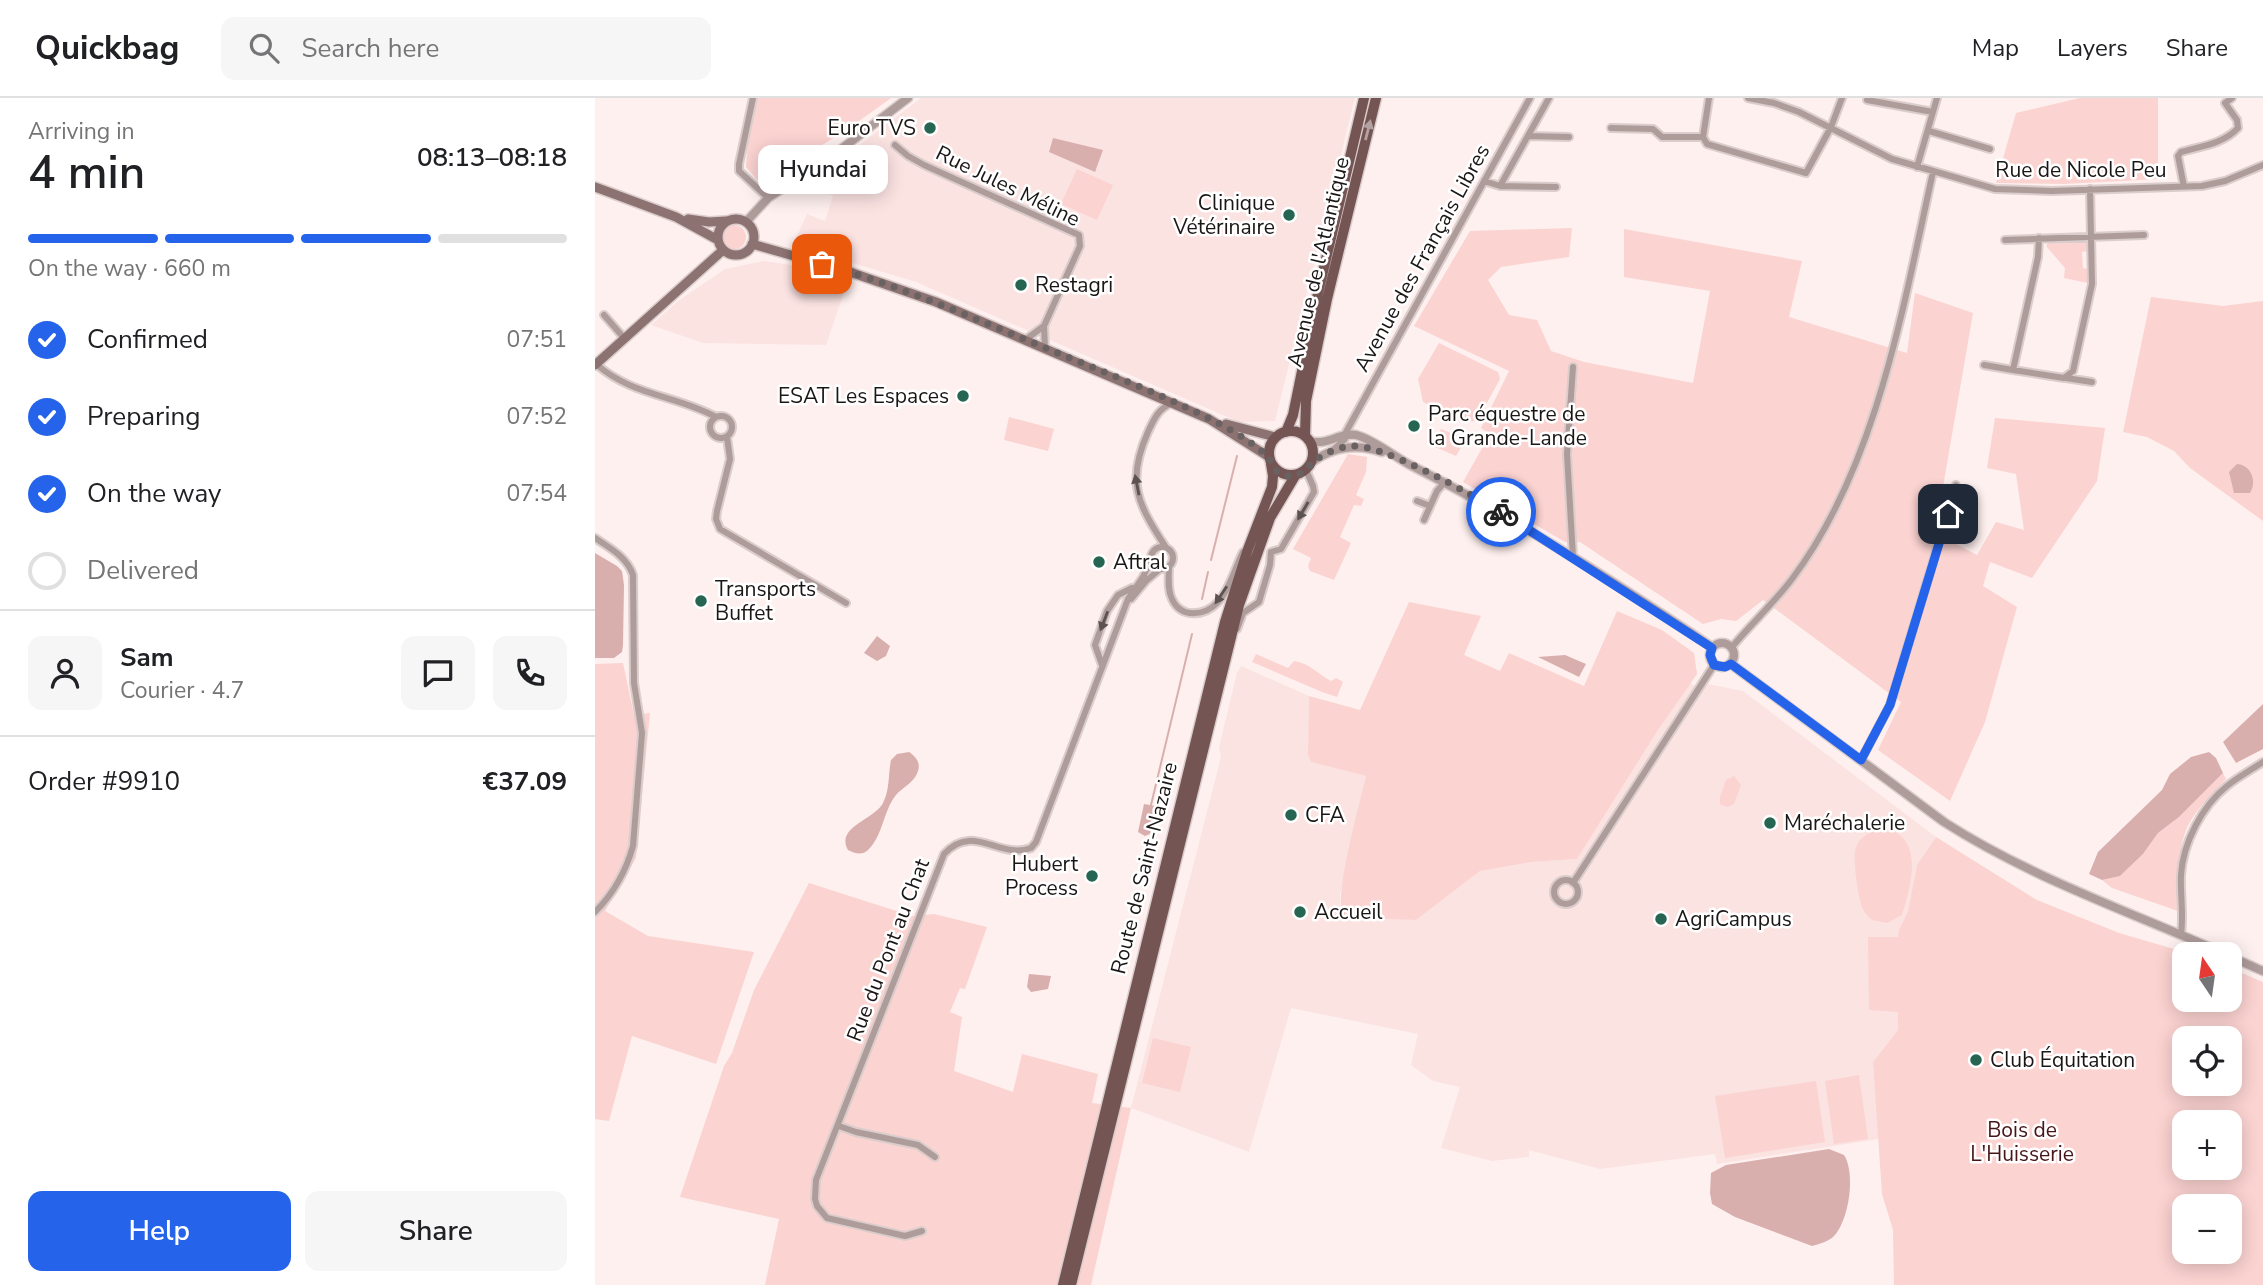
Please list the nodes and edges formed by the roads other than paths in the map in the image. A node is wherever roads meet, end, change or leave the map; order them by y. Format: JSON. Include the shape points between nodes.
{"nodes":[{"id":1,"x":753,"y":98,"type":"edge"},
{"id":2,"x":908,"y":98,"type":"edge"},
{"id":3,"x":1364,"y":98,"type":"edge"},
{"id":4,"x":1376,"y":98,"type":"edge"},
{"id":5,"x":1530,"y":98,"type":"edge"},
{"id":6,"x":1549,"y":98,"type":"edge"},
{"id":7,"x":1709,"y":98,"type":"edge"},
{"id":8,"x":1748,"y":98,"type":"edge"},
{"id":9,"x":1842,"y":98,"type":"edge"},
{"id":10,"x":1937,"y":98,"type":"edge"},
{"id":11,"x":2232,"y":98,"type":"edge"},
{"id":12,"x":1867,"y":100,"type":"dead end"},
{"id":13,"x":1933,"y":112,"type":"junction"},
{"id":14,"x":1831,"y":127,"type":"junction"},
{"id":15,"x":1611,"y":128,"type":"dead end"},
{"id":16,"x":1929,"y":131,"type":"junction"},
{"id":17,"x":1528,"y":136,"type":"junction"},
{"id":18,"x":1569,"y":137,"type":"dead end"},
{"id":19,"x":1703,"y":137,"type":"junction"},
{"id":20,"x":895,"y":145,"type":"dead end"},
{"id":21,"x":1990,"y":149,"type":"dead end"},
{"id":22,"x":1917,"y":167,"type":"junction"},
{"id":23,"x":2262,"y":168,"type":"edge"},
{"id":24,"x":1933,"y":172,"type":"junction"},
{"id":25,"x":1484,"y":181,"type":"junction"},
{"id":26,"x":1500,"y":186,"type":"junction"},
{"id":27,"x":595,"y":187,"type":"edge"},
{"id":28,"x":1556,"y":187,"type":"dead end"},
{"id":29,"x":2184,"y":187,"type":"junction"},
{"id":30,"x":2090,"y":190,"type":"junction"},
{"id":31,"x":768,"y":198,"type":"junction"},
{"id":32,"x":676,"y":217,"type":"junction"},
{"id":33,"x":728,"y":221,"type":"junction"},
{"id":34,"x":746,"y":222,"type":"junction"},
{"id":35,"x":2144,"y":235,"type":"dead end"},
{"id":36,"x":2091,"y":237,"type":"junction"},
{"id":37,"x":2039,"y":238,"type":"junction"},
{"id":38,"x":718,"y":240,"type":"junction"},
{"id":39,"x":2005,"y":240,"type":"dead end"},
{"id":40,"x":752,"y":244,"type":"junction"},
{"id":41,"x":723,"y":250,"type":"junction"},
{"id":42,"x":604,"y":315,"type":"dead end"},
{"id":43,"x":1044,"y":326,"type":"junction"},
{"id":44,"x":624,"y":338,"type":"junction"},
{"id":45,"x":1025,"y":340,"type":"junction"},
{"id":46,"x":1045,"y":348,"type":"junction"},
{"id":47,"x":595,"y":364,"type":"edge"},
{"id":48,"x":1984,"y":365,"type":"dead end"},
{"id":49,"x":1573,"y":367,"type":"dead end"},
{"id":50,"x":2013,"y":370,"type":"junction"},
{"id":51,"x":2064,"y":378,"type":"junction"},
{"id":52,"x":2092,"y":382,"type":"dead end"},
{"id":53,"x":1173,"y":403,"type":"junction"},
{"id":54,"x":716,"y":417,"type":"junction"},
{"id":55,"x":1209,"y":418,"type":"junction"},
{"id":56,"x":1286,"y":432,"type":"junction"},
{"id":57,"x":1345,"y":435,"type":"junction"},
{"id":58,"x":1275,"y":437,"type":"junction"},
{"id":59,"x":727,"y":438,"type":"junction"},
{"id":60,"x":1308,"y":438,"type":"junction"},
{"id":61,"x":1331,"y":452,"type":"junction"},
{"id":62,"x":1391,"y":455,"type":"junction"},
{"id":63,"x":1270,"y":461,"type":"junction"},
{"id":64,"x":1309,"y":467,"type":"junction"},
{"id":65,"x":1294,"y":476,"type":"junction"},
{"id":66,"x":1445,"y":482,"type":"junction"},
{"id":67,"x":1956,"y":485,"type":"dead end"},
{"id":68,"x":1417,"y":501,"type":"dead end"},
{"id":69,"x":1430,"y":506,"type":"junction"},
{"id":70,"x":1261,"y":512,"type":"junction"},
{"id":71,"x":1424,"y":520,"type":"dead end"},
{"id":72,"x":595,"y":538,"type":"edge"},
{"id":73,"x":1260,"y":542,"type":"junction"},
{"id":74,"x":1165,"y":546,"type":"junction"},
{"id":75,"x":1271,"y":552,"type":"junction"},
{"id":76,"x":1573,"y":556,"type":"junction"},
{"id":77,"x":1151,"y":560,"type":"junction"},
{"id":78,"x":1169,"y":566,"type":"junction"},
{"id":79,"x":1160,"y":569,"type":"junction"},
{"id":80,"x":1134,"y":588,"type":"junction"},
{"id":81,"x":846,"y":603,"type":"dead end"},
{"id":82,"x":1126,"y":605,"type":"junction"},
{"id":83,"x":1732,"y":647,"type":"junction"},
{"id":84,"x":1712,"y":648,"type":"junction"},
{"id":85,"x":1224,"y":663,"type":"junction"},
{"id":86,"x":1731,"y":664,"type":"junction"},
{"id":87,"x":1102,"y":665,"type":"junction"},
{"id":88,"x":1714,"y":665,"type":"junction"},
{"id":89,"x":1861,"y":760,"type":"junction"},
{"id":90,"x":2263,"y":762,"type":"edge"},
{"id":91,"x":1573,"y":883,"type":"dead end"},
{"id":92,"x":595,"y":912,"type":"edge"},
{"id":93,"x":2181,"y":934,"type":"junction"},
{"id":94,"x":2199,"y":942,"type":"edge"},
{"id":95,"x":2242,"y":962,"type":"edge"},
{"id":96,"x":2263,"y":971,"type":"edge"},
{"id":97,"x":839,"y":1126,"type":"junction"},
{"id":98,"x":935,"y":1157,"type":"dead end"},
{"id":99,"x":922,"y":1231,"type":"dead end"},
{"id":100,"x":1063,"y":1285,"type":"edge"},
{"id":101,"x":1071,"y":1285,"type":"edge"}],
"edges":[{"from":1,"to":31,"type":"street","via":[[739,171]]},
{"from":2,"to":31,"type":"street"},
{"from":3,"to":56,"type":"main road","name":"Avenue de l'Atlantique"},
{"from":60,"to":4,"type":"main road","name":"Avenue de l'Atlantique","one_way":true,"via":[[1306,401]]},
{"from":5,"to":25,"type":"street","name":"Avenue des Français Libres"},
{"from":6,"to":17,"type":"street"},
{"from":7,"to":19,"type":"street"},
{"from":8,"to":14,"type":"street","name":"Rue de Nicole Peu","via":[[1799,112]]},
{"from":9,"to":14,"type":"street"},
{"from":10,"to":13,"type":"street"},
{"from":11,"to":29,"type":"street","via":[[2225,103],[2239,123],[2236,131],[2222,142],[2178,156]]},
{"from":12,"to":13,"type":"street"},
{"from":13,"to":16,"type":"street"},
{"from":14,"to":19,"type":"street","via":[[1806,173],[1711,146]]},
{"from":14,"to":22,"type":"street","name":"Rue de Nicole Peu"},
{"from":15,"to":19,"type":"street","via":[[1653,129],[1662,137]]},
{"from":16,"to":21,"type":"street"},
{"from":16,"to":22,"type":"street"},
{"from":17,"to":18,"type":"street"},
{"from":17,"to":26,"type":"street"},
{"from":20,"to":43,"type":"street","name":"Rue Jules Méline","via":[[924,164],[1079,235],[1080,246]]},
{"from":22,"to":24,"type":"street","name":"Rue de Nicole Peu"},
{"from":23,"to":29,"type":"street","name":"Rue de Nicole Peu","via":[[2215,184]]},
{"from":24,"to":30,"type":"street","name":"Rue de Nicole Peu","via":[[1995,189]]},
{"from":24,"to":83,"type":"street","via":[[1893,350],[1857,460],[1792,579]]},
{"from":25,"to":26,"type":"street"},
{"from":25,"to":57,"type":"street","name":"Avenue des Français Libres"},
{"from":26,"to":28,"type":"street"},
{"from":27,"to":32,"type":"main road"},
{"from":29,"to":30,"type":"street","name":"Rue de Nicole Peu"},
{"from":30,"to":36,"type":"street"},
{"from":31,"to":34,"type":"street"},
{"from":32,"to":33,"type":"main road"},
{"from":32,"to":38,"type":"main road"},
{"from":33,"to":34,"type":"main road"},
{"from":33,"to":38,"type":"main road"},
{"from":34,"to":40,"type":"main road","via":[[754,234]]},
{"from":35,"to":36,"type":"street"},
{"from":36,"to":37,"type":"street"},
{"from":36,"to":51,"type":"street","via":[[2092,284],[2073,371]]},
{"from":37,"to":39,"type":"street"},
{"from":37,"to":50,"type":"street"},
{"from":38,"to":41,"type":"main road"},
{"from":40,"to":41,"type":"main road","via":[[739,255]]},
{"from":40,"to":45,"type":"main road","via":[[881,281]]},
{"from":41,"to":44,"type":"main road"},
{"from":42,"to":44,"type":"street"},
{"from":43,"to":45,"type":"street"},
{"from":43,"to":46,"type":"street","name":"Rue Jules Méline"},
{"from":44,"to":47,"type":"main road"},
{"from":45,"to":46,"type":"main road"},
{"from":46,"to":53,"type":"main road"},
{"from":47,"to":54,"type":"street","via":[[620,382]]},
{"from":48,"to":50,"type":"street"},
{"from":49,"to":76,"type":"street","via":[[1567,454]]},
{"from":50,"to":51,"type":"street"},
{"from":51,"to":52,"type":"street"},
{"from":53,"to":55,"type":"main road"},
{"from":74,"to":53,"type":"street","one_way":true,"via":[[1140,499],[1135,466],[1157,412]]},
{"from":54,"to":59,"type":"street","via":[[711,422],[713,436]]},
{"from":54,"to":59,"type":"street","via":[[730,419],[732,432]]},
{"from":55,"to":58,"type":"main road"},
{"from":55,"to":63,"type":"main road"},
{"from":56,"to":58,"type":"main road"},
{"from":56,"to":60,"type":"main road"},
{"from":57,"to":60,"type":"street","via":[[1325,443]]},
{"from":57,"to":61,"type":"street","name":"Avenue des Français Libres"},
{"from":57,"to":62,"type":"street","via":[[1368,440]]},
{"from":58,"to":63,"type":"main road"},
{"from":59,"to":81,"type":"street","via":[[730,459],[716,519],[720,529]]},
{"from":60,"to":64,"type":"main road","via":[[1314,451]]},
{"from":61,"to":62,"type":"street","via":[[1351,446]]},
{"from":61,"to":64,"type":"street"},
{"from":62,"to":66,"type":"street"},
{"from":63,"to":65,"type":"main road","via":[[1281,474]]},
{"from":63,"to":70,"type":"main road","name":"Route de Saint-Nazaire","via":[[1272,487]]},
{"from":64,"to":65,"type":"main road"},
{"from":64,"to":75,"type":"street","one_way":true,"via":[[1314,492],[1281,550]]},
{"from":65,"to":73,"type":"main road","name":"Route de Saint-Nazaire"},
{"from":66,"to":69,"type":"street"},
{"from":66,"to":76,"type":"street"},
{"from":67,"to":89,"type":"street","via":[[1890,705]]},
{"from":68,"to":69,"type":"street"},
{"from":69,"to":71,"type":"street"},
{"from":70,"to":78,"type":"street","one_way":true,"via":[[1220,601],[1210,610],[1189,613],[1175,604]]},
{"from":70,"to":100,"type":"main road","name":"Route de Saint-Nazaire","via":[[1225,622]]},
{"from":72,"to":92,"type":"street","via":[[620,555],[633,575],[634,683],[642,733],[631,854],[615,888]]},
{"from":73,"to":75,"type":"street"},
{"from":73,"to":85,"type":"main road","name":"Route de Saint-Nazaire"},
{"from":74,"to":77,"type":"street","via":[[1156,548]]},
{"from":74,"to":78,"type":"street","via":[[1173,556]]},
{"from":75,"to":85,"type":"street","via":[[1259,602],[1244,613]]},
{"from":76,"to":84,"type":"street"},
{"from":77,"to":79,"type":"street"},
{"from":77,"to":80,"type":"street"},
{"from":78,"to":79,"type":"street"},
{"from":79,"to":82,"type":"street"},
{"from":80,"to":82,"type":"street","name":"Rue du Pont au Chat"},
{"from":80,"to":87,"type":"street","one_way":true,"via":[[1118,595],[1107,611],[1095,645]]},
{"from":82,"to":87,"type":"street","name":"Rue du Pont au Chat"},
{"from":83,"to":84,"type":"street","via":[[1722,643]]},
{"from":83,"to":86,"type":"street","via":[[1735,657]]},
{"from":84,"to":88,"type":"street"},
{"from":85,"to":101,"type":"main road","name":"Route de Saint-Nazaire"},
{"from":86,"to":88,"type":"street"},
{"from":86,"to":89,"type":"street"},
{"from":87,"to":97,"type":"street","name":"Rue du Pont au Chat","via":[[1031,848],[1018,850],[969,840],[960,841],[944,854]]},
{"from":88,"to":91,"type":"street"},
{"from":89,"to":93,"type":"street","via":[[1944,822],[2011,862]]},
{"from":90,"to":93,"type":"street","via":[[2213,799],[2192,834],[2182,869]]},
{"from":93,"to":94,"type":"street"},
{"from":95,"to":96,"type":"street"},
{"from":97,"to":98,"type":"street","via":[[918,1145]]},
{"from":97,"to":99,"type":"street","name":"Rue du Pont au Chat","via":[[816,1180],[815,1199],[822,1213],[834,1220],[905,1236]]}]}
